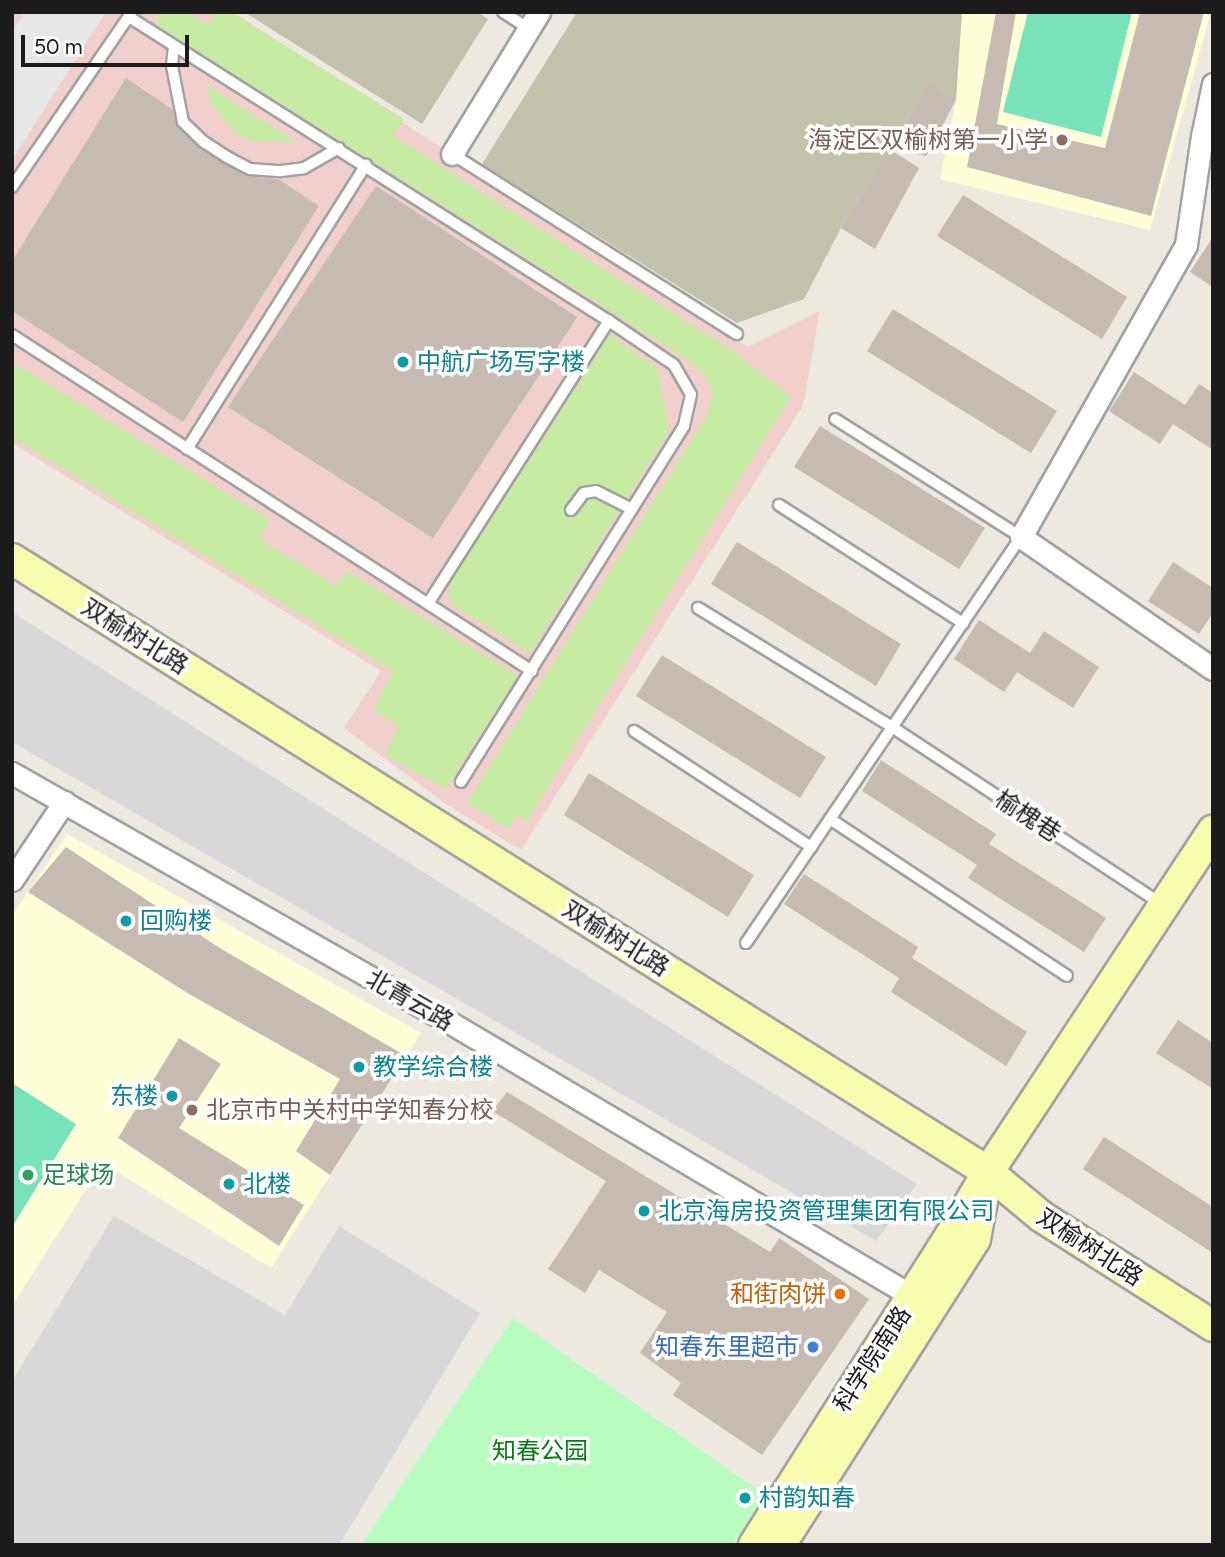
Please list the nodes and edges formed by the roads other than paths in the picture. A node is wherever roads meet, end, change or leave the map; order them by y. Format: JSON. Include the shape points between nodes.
{"nodes":[{"id":1,"x":503,"y":12,"type":"edge"},
{"id":2,"x":130,"y":15,"type":"edge"},
{"id":3,"x":534,"y":21,"type":"edge"},
{"id":4,"x":174,"y":46,"type":"junction"},
{"id":5,"x":1213,"y":84,"type":"edge"},
{"id":6,"x":1207,"y":139,"type":"edge"},
{"id":7,"x":340,"y":148,"type":"junction"},
{"id":8,"x":452,"y":155,"type":"joint"},
{"id":9,"x":366,"y":165,"type":"junction"},
{"id":10,"x":12,"y":187,"type":"edge"},
{"id":11,"x":609,"y":321,"type":"junction"},
{"id":12,"x":737,"y":334,"type":"dead end"},
{"id":13,"x":12,"y":335,"type":"edge"},
{"id":14,"x":835,"y":419,"type":"dead end"},
{"id":15,"x":187,"y":449,"type":"junction"},
{"id":16,"x":779,"y":505,"type":"dead end"},
{"id":17,"x":632,"y":509,"type":"junction"},
{"id":18,"x":571,"y":510,"type":"dead end"},
{"id":19,"x":1021,"y":537,"type":"junction"},
{"id":20,"x":12,"y":559,"type":"edge"},
{"id":21,"x":429,"y":602,"type":"junction"},
{"id":22,"x":698,"y":608,"type":"dead end"},
{"id":23,"x":963,"y":623,"type":"junction"},
{"id":24,"x":1213,"y":669,"type":"edge"},
{"id":25,"x":532,"y":671,"type":"junction"},
{"id":26,"x":892,"y":727,"type":"junction"},
{"id":27,"x":634,"y":731,"type":"dead end"},
{"id":28,"x":12,"y":773,"type":"edge"},
{"id":29,"x":461,"y":782,"type":"dead end"},
{"id":30,"x":64,"y":802,"type":"junction"},
{"id":31,"x":830,"y":819,"type":"junction"},
{"id":32,"x":1213,"y":831,"type":"edge"},
{"id":33,"x":811,"y":847,"type":"junction"},
{"id":34,"x":12,"y":880,"type":"edge"},
{"id":35,"x":1164,"y":905,"type":"junction"},
{"id":36,"x":746,"y":943,"type":"dead end"},
{"id":37,"x":1067,"y":976,"type":"dead end"},
{"id":38,"x":988,"y":1172,"type":"junction"},
{"id":39,"x":912,"y":1296,"type":"junction"},
{"id":40,"x":1213,"y":1326,"type":"edge"},
{"id":41,"x":754,"y":1545,"type":"edge"},
{"id":42,"x":779,"y":1545,"type":"edge"}],
"edges":[{"from":1,"to":3,"type":"lane"},
{"from":2,"to":4,"type":"lane"},
{"from":2,"to":10,"type":"lane"},
{"from":3,"to":8,"type":"street"},
{"from":4,"to":7,"type":"lane"},
{"from":4,"to":7,"type":"lane","via":[[172,66],[183,122],[227,157],[250,169],[281,171],[304,168]]},
{"from":5,"to":6,"type":"street"},
{"from":6,"to":19,"type":"street","via":[[1186,245]]},
{"from":7,"to":9,"type":"lane"},
{"from":8,"to":12,"type":"lane"},
{"from":9,"to":11,"type":"lane"},
{"from":9,"to":15,"type":"lane"},
{"from":11,"to":17,"type":"lane","via":[[674,365],[691,395],[684,426]]},
{"from":11,"to":21,"type":"lane"},
{"from":13,"to":15,"type":"lane"},
{"from":14,"to":19,"type":"lane"},
{"from":15,"to":21,"type":"lane"},
{"from":16,"to":23,"type":"lane"},
{"from":17,"to":18,"type":"lane","via":[[596,491],[584,494]]},
{"from":17,"to":25,"type":"lane"},
{"from":19,"to":23,"type":"lane"},
{"from":19,"to":24,"type":"street"},
{"from":20,"to":38,"type":"street","name":"双榆树北路"},
{"from":21,"to":25,"type":"lane"},
{"from":22,"to":26,"type":"lane","name":"榆槐巷"},
{"from":23,"to":26,"type":"lane"},
{"from":25,"to":29,"type":"lane"},
{"from":26,"to":31,"type":"lane"},
{"from":26,"to":35,"type":"lane","name":"榆槐巷"},
{"from":27,"to":33,"type":"lane"},
{"from":28,"to":30,"type":"street","name":"北青云路"},
{"from":30,"to":34,"type":"street"},
{"from":30,"to":39,"type":"street","name":"北青云路","via":[[444,1019]]},
{"from":31,"to":33,"type":"lane"},
{"from":31,"to":37,"type":"lane"},
{"from":32,"to":35,"type":"street","name":"科学院南路"},
{"from":33,"to":36,"type":"lane"},
{"from":35,"to":38,"type":"street","name":"科学院南路"},
{"from":38,"to":39,"type":"street","name":"科学院南路"},
{"from":38,"to":40,"type":"street","name":"双榆树北路","via":[[1042,1217]]},
{"from":38,"to":42,"type":"street","name":"科学院南路","via":[[975,1239]]},
{"from":39,"to":41,"type":"street","name":"科学院南路"}]}
